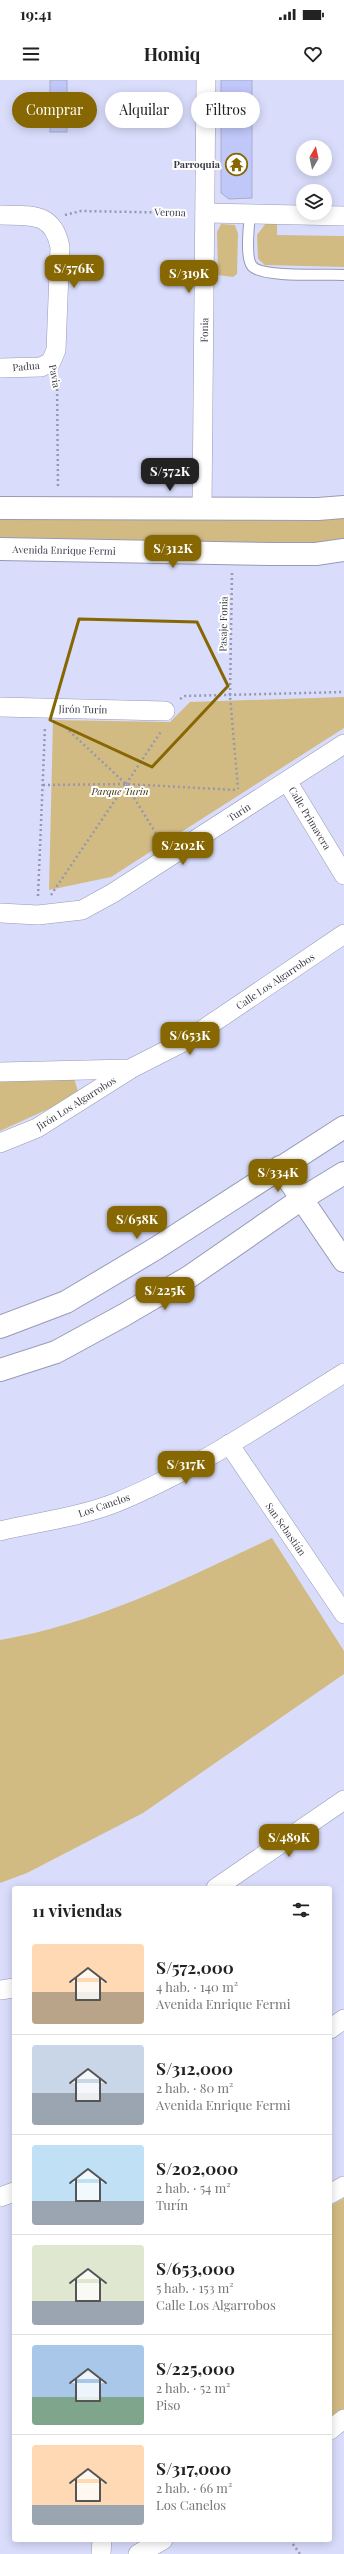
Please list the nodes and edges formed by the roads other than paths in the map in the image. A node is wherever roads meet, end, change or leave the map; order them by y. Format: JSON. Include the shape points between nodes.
{"nodes":[{"id":1,"x":206,"y":80,"type":"edge"},
{"id":2,"x":206,"y":213,"type":"junction"},
{"id":3,"x":250,"y":214,"type":"junction"},
{"id":4,"x":0,"y":215,"type":"edge"},
{"id":5,"x":344,"y":216,"type":"edge"},
{"id":6,"x":344,"y":275,"type":"edge"},
{"id":7,"x":51,"y":362,"type":"joint"},
{"id":8,"x":0,"y":368,"type":"edge"},
{"id":9,"x":344,"y":507,"type":"edge"},
{"id":10,"x":0,"y":508,"type":"edge"},
{"id":11,"x":202,"y":508,"type":"junction"},
{"id":12,"x":0,"y":549,"type":"edge"},
{"id":13,"x":344,"y":550,"type":"edge"},
{"id":14,"x":0,"y":708,"type":"edge"},
{"id":15,"x":170,"y":713,"type":"road end"},
{"id":16,"x":344,"y":744,"type":"edge"},
{"id":17,"x":288,"y":781,"type":"junction"},
{"id":18,"x":344,"y":875,"type":"edge"},
{"id":19,"x":0,"y":913,"type":"edge"},
{"id":20,"x":344,"y":934,"type":"edge"},
{"id":21,"x":130,"y":1069,"type":"junction"},
{"id":22,"x":0,"y":1072,"type":"edge"},
{"id":23,"x":344,"y":1127,"type":"edge"},
{"id":24,"x":0,"y":1143,"type":"edge"},
{"id":25,"x":280,"y":1167,"type":"junction"},
{"id":26,"x":344,"y":1173,"type":"edge"},
{"id":27,"x":303,"y":1198,"type":"junction"},
{"id":28,"x":344,"y":1261,"type":"edge"},
{"id":29,"x":0,"y":1327,"type":"edge"},
{"id":30,"x":0,"y":1370,"type":"edge"},
{"id":31,"x":344,"y":1373,"type":"edge"},
{"id":32,"x":229,"y":1444,"type":"junction"},
{"id":33,"x":0,"y":1530,"type":"edge"},
{"id":34,"x":344,"y":1614,"type":"edge"},
{"id":35,"x":344,"y":1800,"type":"edge"},
{"id":36,"x":219,"y":1886,"type":"edge"},
{"id":37,"x":12,"y":1988,"type":"edge"},
{"id":38,"x":0,"y":1990,"type":"edge"},
{"id":39,"x":344,"y":2019,"type":"edge"},
{"id":40,"x":332,"y":2027,"type":"edge"},
{"id":41,"x":344,"y":2186,"type":"edge"},
{"id":42,"x":12,"y":2193,"type":"edge"},
{"id":43,"x":332,"y":2193,"type":"edge"},
{"id":44,"x":0,"y":2197,"type":"edge"},
{"id":45,"x":344,"y":2419,"type":"edge"},
{"id":46,"x":332,"y":2428,"type":"edge"},
{"id":47,"x":102,"y":2542,"type":"edge"},
{"id":48,"x":159,"y":2542,"type":"edge"},
{"id":49,"x":101,"y":2554,"type":"edge"},
{"id":50,"x":138,"y":2554,"type":"edge"}],
"edges":[{"from":1,"to":2,"type":"street","name":"Fonia"},
{"from":2,"to":3,"type":"street"},
{"from":2,"to":11,"type":"street","name":"Fonia"},
{"from":3,"to":5,"type":"street"},
{"from":3,"to":6,"type":"lane","via":[[249,255],[252,266],[257,270],[272,273]]},
{"from":4,"to":7,"type":"street","name":"Pavia","via":[[24,215],[50,222],[57,233],[60,247],[57,330],[56,350]]},
{"from":7,"to":8,"type":"street","name":"Padua","via":[[41,367]]},
{"from":9,"to":11,"type":"street"},
{"from":10,"to":11,"type":"street"},
{"from":12,"to":13,"type":"street","name":"Avenida Enrique Fermi","via":[[316,554]]},
{"from":14,"to":15,"type":"street","name":"Jirón Turín"},
{"from":16,"to":17,"type":"street","name":"Turín"},
{"from":17,"to":18,"type":"street","name":"Calle Primavera"},
{"from":17,"to":19,"type":"street","name":"Turín","via":[[113,893],[82,910],[38,915]]},
{"from":20,"to":21,"type":"street","name":"Calle Los Algarrobos","via":[[188,1039]]},
{"from":21,"to":22,"type":"street","name":"Calle Los Algarrobos"},
{"from":21,"to":24,"type":"street","name":"Jirón Los Algarrobos","via":[[37,1128]]},
{"from":23,"to":25,"type":"street"},
{"from":25,"to":27,"type":"street"},
{"from":25,"to":29,"type":"street","via":[[155,1249],[66,1302]]},
{"from":26,"to":27,"type":"street"},
{"from":27,"to":28,"type":"street"},
{"from":27,"to":30,"type":"street","via":[[189,1276],[124,1315],[56,1352]]},
{"from":31,"to":32,"type":"street","name":"Los Canelos"},
{"from":32,"to":33,"type":"street","name":"Los Canelos","via":[[149,1488],[113,1503],[79,1514]]},
{"from":32,"to":34,"type":"street","name":"San Sebastián"},
{"from":35,"to":36,"type":"street"},
{"from":37,"to":38,"type":"street"},
{"from":39,"to":40,"type":"street"},
{"from":41,"to":43,"type":"street"},
{"from":42,"to":44,"type":"street"},
{"from":45,"to":46,"type":"street"},
{"from":47,"to":49,"type":"street"},
{"from":48,"to":50,"type":"street"}]}
